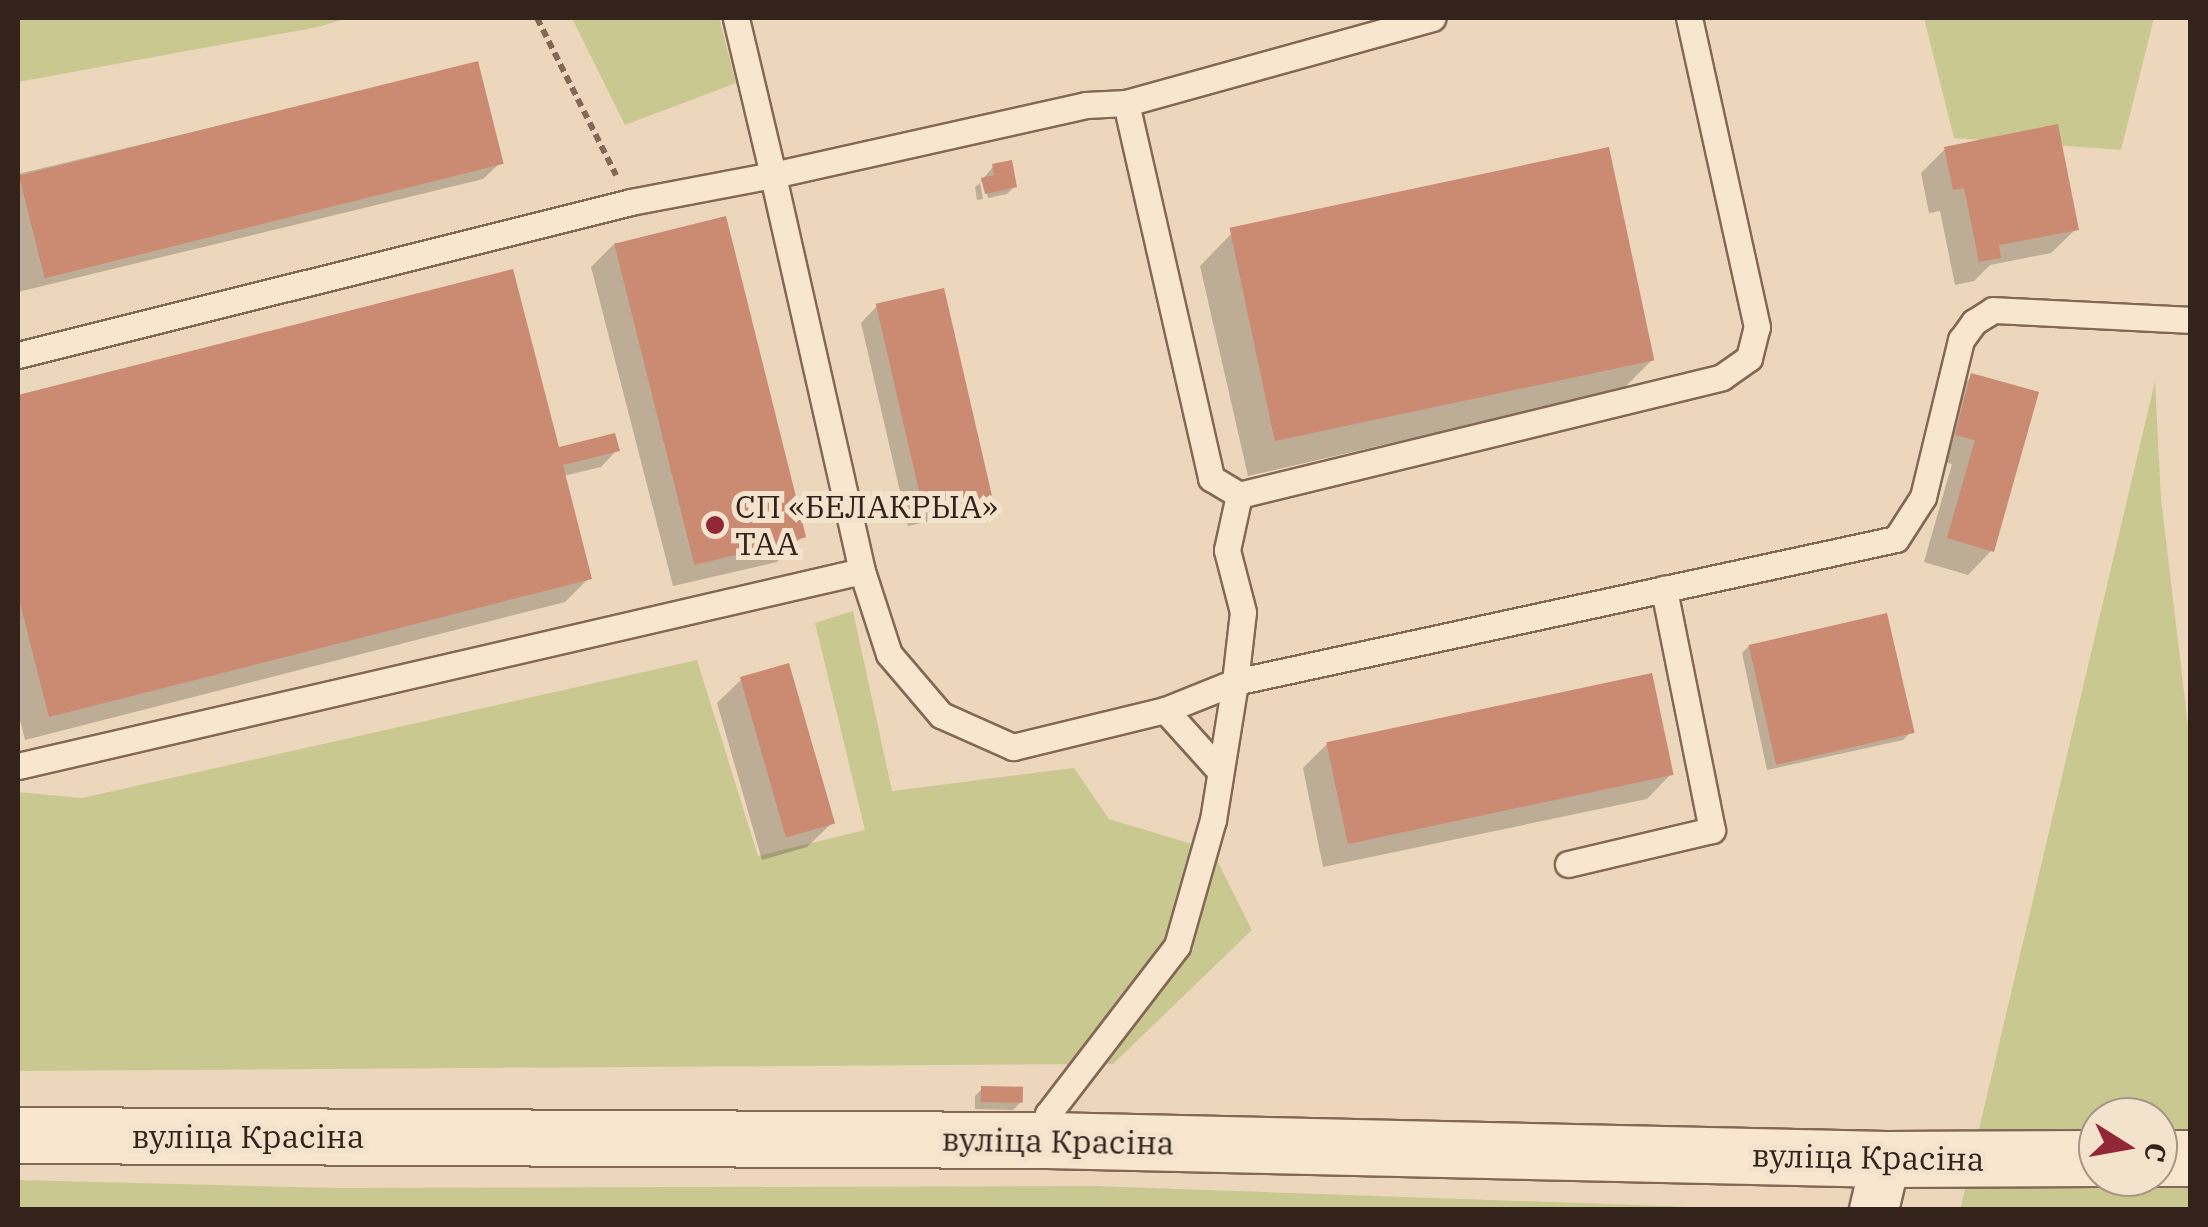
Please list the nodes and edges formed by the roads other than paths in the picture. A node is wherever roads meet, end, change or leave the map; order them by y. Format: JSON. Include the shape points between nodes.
{"nodes":[{"id":1,"x":736,"y":18,"type":"edge"},
{"id":2,"x":1432,"y":18,"type":"edge"},
{"id":3,"x":1689,"y":18,"type":"edge"},
{"id":4,"x":1126,"y":103,"type":"junction"},
{"id":5,"x":773,"y":175,"type":"junction"},
{"id":6,"x":2190,"y":320,"type":"edge"},
{"id":7,"x":18,"y":354,"type":"edge"},
{"id":8,"x":1239,"y":495,"type":"junction"},
{"id":9,"x":862,"y":571,"type":"junction"},
{"id":10,"x":1664,"y":589,"type":"junction"},
{"id":11,"x":1235,"y":682,"type":"junction"},
{"id":12,"x":1165,"y":710,"type":"junction"},
{"id":13,"x":18,"y":766,"type":"edge"},
{"id":14,"x":1220,"y":771,"type":"junction"},
{"id":15,"x":1568,"y":864,"type":"dead end"},
{"id":16,"x":18,"y":1134,"type":"edge"},
{"id":17,"x":1047,"y":1140,"type":"junction"},
{"id":18,"x":2078,"y":1160,"type":"edge"},
{"id":19,"x":1880,"y":1184,"type":"edge"}],
"edges":[{"from":1,"to":5,"type":"lane"},
{"from":2,"to":4,"type":"lane"},
{"from":3,"to":8,"type":"lane","via":[[1757,327],[1749,358],[1722,377]]},
{"from":4,"to":5,"type":"lane","via":[[1086,105]]},
{"from":4,"to":8,"type":"lane","via":[[1211,478]]},
{"from":5,"to":7,"type":"lane","via":[[630,202]]},
{"from":5,"to":9,"type":"lane"},
{"from":6,"to":10,"type":"lane","via":[[1993,310],[1961,340],[1924,498],[1896,539]]},
{"from":8,"to":11,"type":"lane","via":[[1226,550],[1243,612]]},
{"from":9,"to":12,"type":"lane","via":[[889,654],[941,715],[1013,748]]},
{"from":9,"to":13,"type":"lane"},
{"from":10,"to":11,"type":"lane"},
{"from":10,"to":15,"type":"lane","via":[[1712,830]]},
{"from":11,"to":12,"type":"lane"},
{"from":11,"to":14,"type":"lane"},
{"from":12,"to":14,"type":"lane"},
{"from":14,"to":17,"type":"lane","via":[[1214,820],[1177,946],[1048,1114]]},
{"from":16,"to":17,"type":"street","name":"вуліца Красіна"},
{"from":17,"to":19,"type":"street","name":"вуліца Красіна"},
{"from":18,"to":19,"type":"street","name":"вуліца Красіна"}]}
